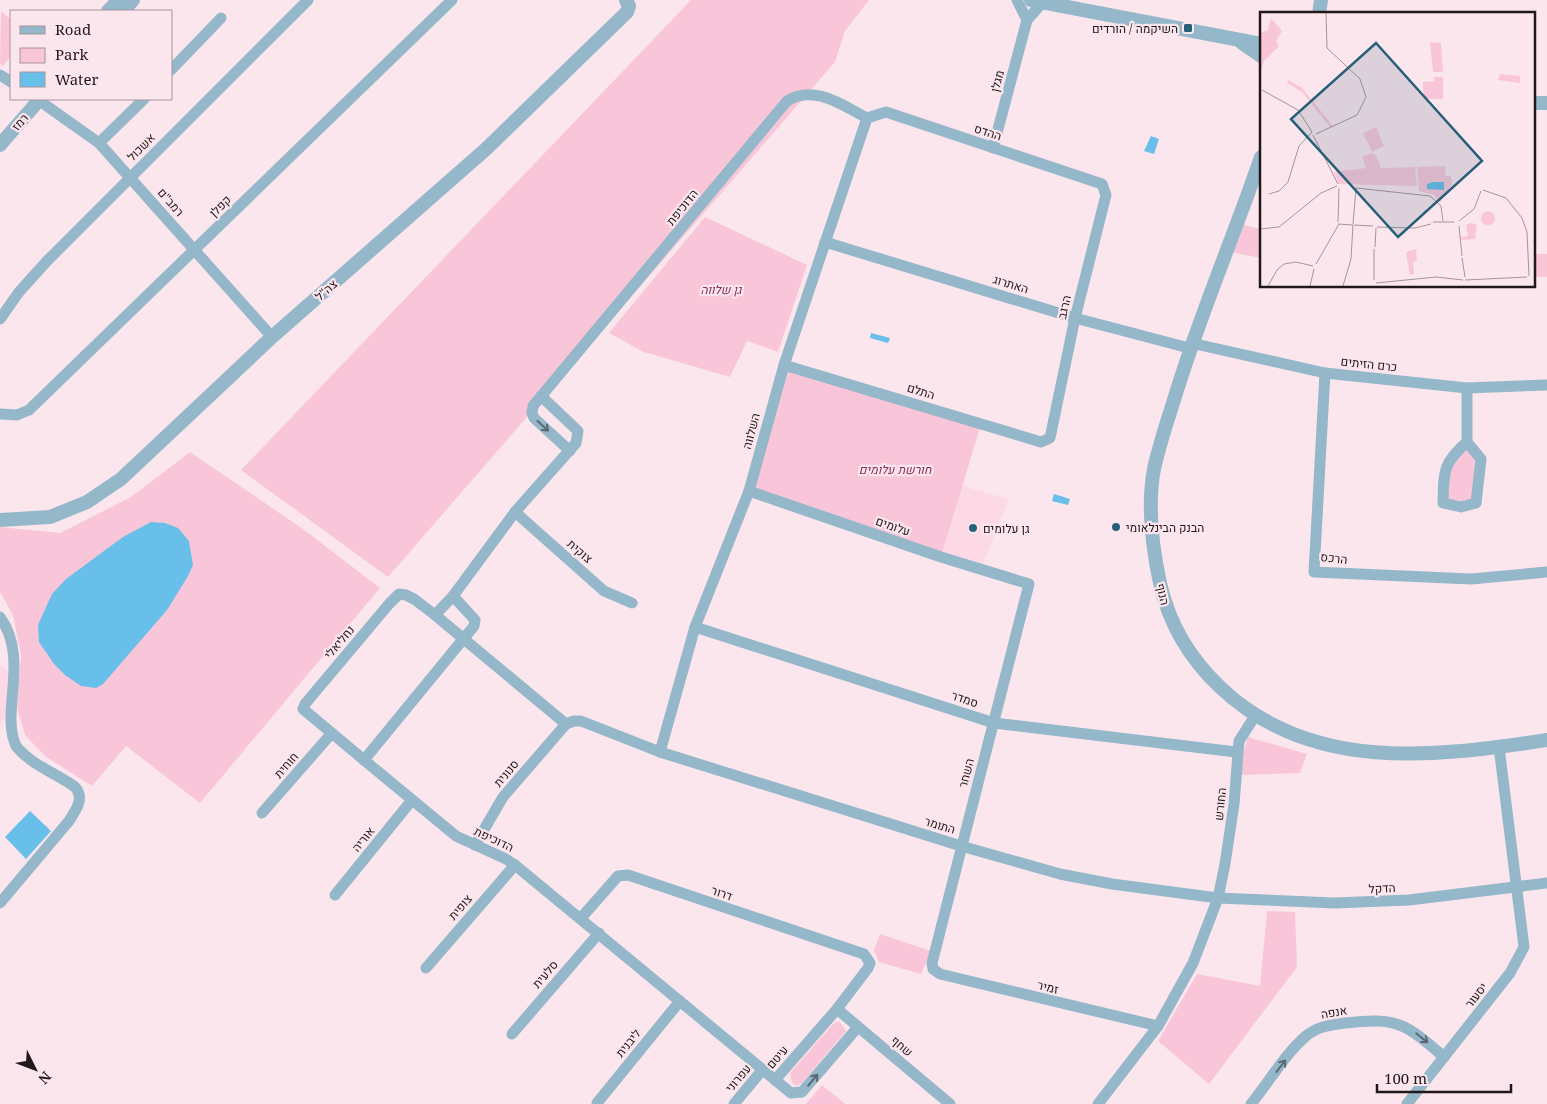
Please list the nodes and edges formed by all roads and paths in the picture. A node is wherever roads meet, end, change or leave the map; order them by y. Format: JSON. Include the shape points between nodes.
{"nodes":[{"id":1,"x":119,"y":0,"type":"edge"},
{"id":2,"x":133,"y":0,"type":"edge"},
{"id":3,"x":308,"y":0,"type":"edge"},
{"id":4,"x":452,"y":0,"type":"edge"},
{"id":5,"x":1017,"y":0,"type":"edge"},
{"id":6,"x":1036,"y":2,"type":"edge"},
{"id":7,"x":626,"y":6,"type":"edge"},
{"id":8,"x":109,"y":10,"type":"edge"},
{"id":9,"x":124,"y":10,"type":"edge"},
{"id":10,"x":221,"y":18,"type":"dead end"},
{"id":11,"x":1027,"y":20,"type":"junction"},
{"id":12,"x":1234,"y":39,"type":"junction"},
{"id":13,"x":1260,"y":44,"type":"edge"},
{"id":14,"x":1260,"y":55,"type":"edge"},
{"id":15,"x":172,"y":69,"type":"edge"},
{"id":16,"x":35,"y":100,"type":"edge"},
{"id":17,"x":35,"y":100,"type":"edge"},
{"id":18,"x":37,"y":100,"type":"edge"},
{"id":19,"x":139,"y":100,"type":"edge"},
{"id":20,"x":1534,"y":103,"type":"edge"},
{"id":21,"x":1547,"y":103,"type":"edge"},
{"id":22,"x":867,"y":118,"type":"junction"},
{"id":23,"x":0,"y":130,"type":"edge"},
{"id":24,"x":99,"y":143,"type":"junction"},
{"id":25,"x":0,"y":145,"type":"edge"},
{"id":26,"x":993,"y":148,"type":"junction"},
{"id":27,"x":1260,"y":159,"type":"edge"},
{"id":28,"x":130,"y":176,"type":"junction"},
{"id":29,"x":1102,"y":184,"type":"joint"},
{"id":30,"x":825,"y":242,"type":"junction"},
{"id":31,"x":195,"y":250,"type":"junction"},
{"id":32,"x":1075,"y":318,"type":"junction"},
{"id":33,"x":0,"y":319,"type":"edge"},
{"id":34,"x":272,"y":337,"type":"junction"},
{"id":35,"x":1190,"y":345,"type":"junction"},
{"id":36,"x":784,"y":365,"type":"junction"},
{"id":37,"x":1325,"y":373,"type":"junction"},
{"id":38,"x":1547,"y":385,"type":"edge"},
{"id":39,"x":1467,"y":388,"type":"junction"},
{"id":40,"x":542,"y":396,"type":"junction"},
{"id":41,"x":0,"y":414,"type":"edge"},
{"id":42,"x":1050,"y":438,"type":"joint"},
{"id":43,"x":1466,"y":442,"type":"junction"},
{"id":44,"x":570,"y":451,"type":"junction"},
{"id":45,"x":749,"y":491,"type":"junction"},
{"id":46,"x":515,"y":512,"type":"junction"},
{"id":47,"x":0,"y":520,"type":"edge"},
{"id":48,"x":1547,"y":572,"type":"edge"},
{"id":49,"x":1029,"y":584,"type":"joint"},
{"id":50,"x":453,"y":596,"type":"junction"},
{"id":51,"x":632,"y":603,"type":"dead end"},
{"id":52,"x":435,"y":615,"type":"junction"},
{"id":53,"x":0,"y":617,"type":"edge"},
{"id":54,"x":695,"y":627,"type":"junction"},
{"id":55,"x":462,"y":639,"type":"junction"},
{"id":56,"x":303,"y":709,"type":"joint"},
{"id":57,"x":1255,"y":716,"type":"junction"},
{"id":58,"x":994,"y":723,"type":"junction"},
{"id":59,"x":566,"y":724,"type":"junction"},
{"id":60,"x":331,"y":734,"type":"junction"},
{"id":61,"x":1547,"y":740,"type":"edge"},
{"id":62,"x":1499,"y":747,"type":"junction"},
{"id":63,"x":660,"y":752,"type":"junction"},
{"id":64,"x":1236,"y":752,"type":"junction"},
{"id":65,"x":364,"y":760,"type":"junction"},
{"id":66,"x":412,"y":800,"type":"junction"},
{"id":67,"x":262,"y":813,"type":"dead end"},
{"id":68,"x":475,"y":846,"type":"junction"},
{"id":69,"x":961,"y":846,"type":"junction"},
{"id":70,"x":515,"y":865,"type":"junction"},
{"id":71,"x":1547,"y":883,"type":"edge"},
{"id":72,"x":1517,"y":887,"type":"junction"},
{"id":73,"x":335,"y":895,"type":"dead end"},
{"id":74,"x":1218,"y":898,"type":"junction"},
{"id":75,"x":0,"y":903,"type":"edge"},
{"id":76,"x":582,"y":918,"type":"junction"},
{"id":77,"x":598,"y":933,"type":"junction"},
{"id":78,"x":869,"y":959,"type":"joint"},
{"id":79,"x":426,"y":968,"type":"dead end"},
{"id":80,"x":932,"y":969,"type":"joint"},
{"id":81,"x":680,"y":1001,"type":"junction"},
{"id":82,"x":837,"y":1009,"type":"junction"},
{"id":83,"x":1158,"y":1026,"type":"junction"},
{"id":84,"x":858,"y":1027,"type":"junction"},
{"id":85,"x":512,"y":1034,"type":"dead end"},
{"id":86,"x":1444,"y":1057,"type":"junction"},
{"id":87,"x":763,"y":1069,"type":"junction"},
{"id":88,"x":775,"y":1080,"type":"junction"},
{"id":89,"x":597,"y":1103,"type":"edge"},
{"id":90,"x":734,"y":1104,"type":"edge"},
{"id":91,"x":950,"y":1104,"type":"edge"},
{"id":92,"x":1098,"y":1104,"type":"edge"},
{"id":93,"x":1251,"y":1104,"type":"edge"},
{"id":94,"x":1407,"y":1104,"type":"edge"}],
"edges":[{"from":1,"to":8,"type":"street"},
{"from":2,"to":9,"type":"street"},
{"from":3,"to":28,"type":"street","name":"אשכול"},
{"from":4,"to":31,"type":"street","name":"קפלן"},
{"from":5,"to":11,"type":"street"},
{"from":6,"to":11,"type":"street","name":"מגלן"},
{"from":6,"to":12,"type":"street"},
{"from":7,"to":34,"type":"street","name":"צה\"ל","via":[[486,149]]},
{"from":10,"to":15,"type":"street"},
{"from":11,"to":26,"type":"street","name":"מגלן"},
{"from":12,"to":13,"type":"street"},
{"from":12,"to":14,"type":"street"},
{"from":16,"to":23,"type":"street","name":"רמז"},
{"from":17,"to":25,"type":"street","name":"רמז"},
{"from":18,"to":24,"type":"street","name":"רמב\"ם"},
{"from":19,"to":24,"type":"street"},
{"from":20,"to":21,"type":"street"},
{"from":22,"to":26,"type":"street","name":"ההדס","via":[[886,112]]},
{"from":22,"to":30,"type":"street","name":"השלווה"},
{"from":22,"to":40,"type":"street","name":"הדוכיפת","via":[[810,93],[798,94],[787,101]]},
{"from":24,"to":28,"type":"street","name":"רמב\"ם"},
{"from":26,"to":29,"type":"street","name":"ההדס"},
{"from":27,"to":35,"type":"street","name":"הנוף"},
{"from":28,"to":31,"type":"street","name":"רמב\"ם"},
{"from":28,"to":33,"type":"street","name":"אשכול","via":[[47,260]]},
{"from":29,"to":32,"type":"street","name":"הרגב","via":[[1106,195]]},
{"from":30,"to":32,"type":"street","name":"האתרוג"},
{"from":30,"to":36,"type":"street","name":"השלווה"},
{"from":31,"to":34,"type":"street","name":"רמב\"ם"},
{"from":31,"to":41,"type":"street","name":"קפלן","via":[[29,410],[17,415]]},
{"from":32,"to":35,"type":"street","name":"האתרוג"},
{"from":32,"to":42,"type":"street","name":"הרגב"},
{"from":34,"to":47,"type":"street","name":"צה\"ל","via":[[121,479],[87,502],[50,516]]},
{"from":35,"to":37,"type":"street","name":"כרם הזיתים"},
{"from":35,"to":57,"type":"street","name":"הנוף","via":[[1154,470],[1151,497],[1154,554],[1168,613],[1182,641],[1213,681]]},
{"from":36,"to":42,"type":"street","name":"התלם","via":[[1041,442]]},
{"from":36,"to":45,"type":"street","name":"השלווה"},
{"from":37,"to":39,"type":"street","name":"כרם הזיתים"},
{"from":37,"to":48,"type":"street","name":"הרכס","via":[[1314,572],[1471,579]]},
{"from":38,"to":39,"type":"street","name":"כרם הזיתים"},
{"from":39,"to":43,"type":"street"},
{"from":40,"to":44,"type":"street","via":[[578,431],[576,443]]},
{"from":40,"to":44,"type":"street","name":"הדוכיפת","one_way":true,"via":[[533,406],[534,418]]},
{"from":43,"to":43,"type":"street","via":[[1450,457],[1444,475],[1443,503],[1461,507],[1476,503],[1481,459]]},
{"from":44,"to":46,"type":"street"},
{"from":45,"to":49,"type":"street","name":"עלומים","via":[[941,558]]},
{"from":45,"to":54,"type":"street","name":"השלווה"},
{"from":46,"to":50,"type":"street"},
{"from":46,"to":51,"type":"street","name":"צוקית","via":[[604,591]]},
{"from":49,"to":58,"type":"street","name":"השחר"},
{"from":50,"to":52,"type":"street"},
{"from":50,"to":55,"type":"street","via":[[475,620],[474,626]]},
{"from":52,"to":55,"type":"street"},
{"from":52,"to":56,"type":"street","name":"נחליאלי","via":[[414,599],[399,594]]},
{"from":53,"to":75,"type":"street","via":[[11,646],[4,719],[6,730],[23,754],[75,787],[80,798],[70,821]]},
{"from":54,"to":58,"type":"street","name":"סמדר"},
{"from":54,"to":63,"type":"street","name":"השלווה"},
{"from":55,"to":59,"type":"street"},
{"from":55,"to":65,"type":"street"},
{"from":56,"to":60,"type":"street","name":"הדוכיפת"},
{"from":57,"to":62,"type":"street","name":"הנוף","via":[[1294,736],[1344,749],[1385,753]]},
{"from":57,"to":64,"type":"street","name":"החורש"},
{"from":58,"to":64,"type":"street","name":"סמדר"},
{"from":58,"to":69,"type":"street","name":"השחר"},
{"from":59,"to":63,"type":"street","name":"התומר","via":[[581,722]]},
{"from":59,"to":68,"type":"street","name":"סנונית","via":[[503,797]]},
{"from":60,"to":65,"type":"street","name":"הדוכיפת"},
{"from":60,"to":67,"type":"street","name":"חוחית"},
{"from":61,"to":62,"type":"street","name":"הנוף"},
{"from":62,"to":72,"type":"street","name":"יסעור"},
{"from":63,"to":69,"type":"street","name":"התומר"},
{"from":64,"to":74,"type":"street","name":"החורש","via":[[1230,834]]},
{"from":65,"to":66,"type":"street","name":"הדוכיפת"},
{"from":66,"to":68,"type":"street","name":"הדוכיפת","via":[[456,836]]},
{"from":66,"to":73,"type":"street","name":"אוריה"},
{"from":68,"to":70,"type":"street","name":"הדוכיפת"},
{"from":69,"to":74,"type":"street","name":"התומר","via":[[1060,874]]},
{"from":69,"to":80,"type":"street","name":"השחר"},
{"from":70,"to":76,"type":"street","name":"הדוכיפת"},
{"from":70,"to":79,"type":"street","name":"צופית"},
{"from":71,"to":72,"type":"street","name":"הדקל"},
{"from":72,"to":74,"type":"street","name":"הדקל","via":[[1377,903]]},
{"from":72,"to":86,"type":"street","name":"יסעור","via":[[1524,936],[1521,956]]},
{"from":74,"to":83,"type":"street","name":"החורש","via":[[1193,963]]},
{"from":76,"to":77,"type":"street","name":"הדוכיפת"},
{"from":76,"to":78,"type":"street","name":"דרור","via":[[618,876],[628,875],[860,952]]},
{"from":77,"to":81,"type":"street","name":"הדוכיפת"},
{"from":77,"to":85,"type":"street","name":"סלעית"},
{"from":78,"to":82,"type":"street","name":"עיטם","via":[[868,968]]},
{"from":80,"to":83,"type":"street","name":"זמיר","via":[[940,974]]},
{"from":81,"to":87,"type":"street","name":"הדוכיפת"},
{"from":81,"to":89,"type":"street","name":"ליבנית"},
{"from":82,"to":84,"type":"street","name":"שחף"},
{"from":82,"to":88,"type":"street","name":"עיטם"},
{"from":83,"to":92,"type":"street","name":"החורש"},
{"from":88,"to":84,"type":"street","name":"עיטם","one_way":true,"via":[[791,1092],[802,1092]]},
{"from":84,"to":91,"type":"street","name":"שחף"},
{"from":93,"to":86,"type":"street","name":"אנפה","one_way":true,"via":[[1300,1042],[1322,1026],[1391,1021],[1419,1035]]},
{"from":86,"to":94,"type":"street","name":"יסעור"},
{"from":87,"to":88,"type":"street","name":"הדוכיפת"},
{"from":87,"to":90,"type":"street","name":"עפרוני"}]}
